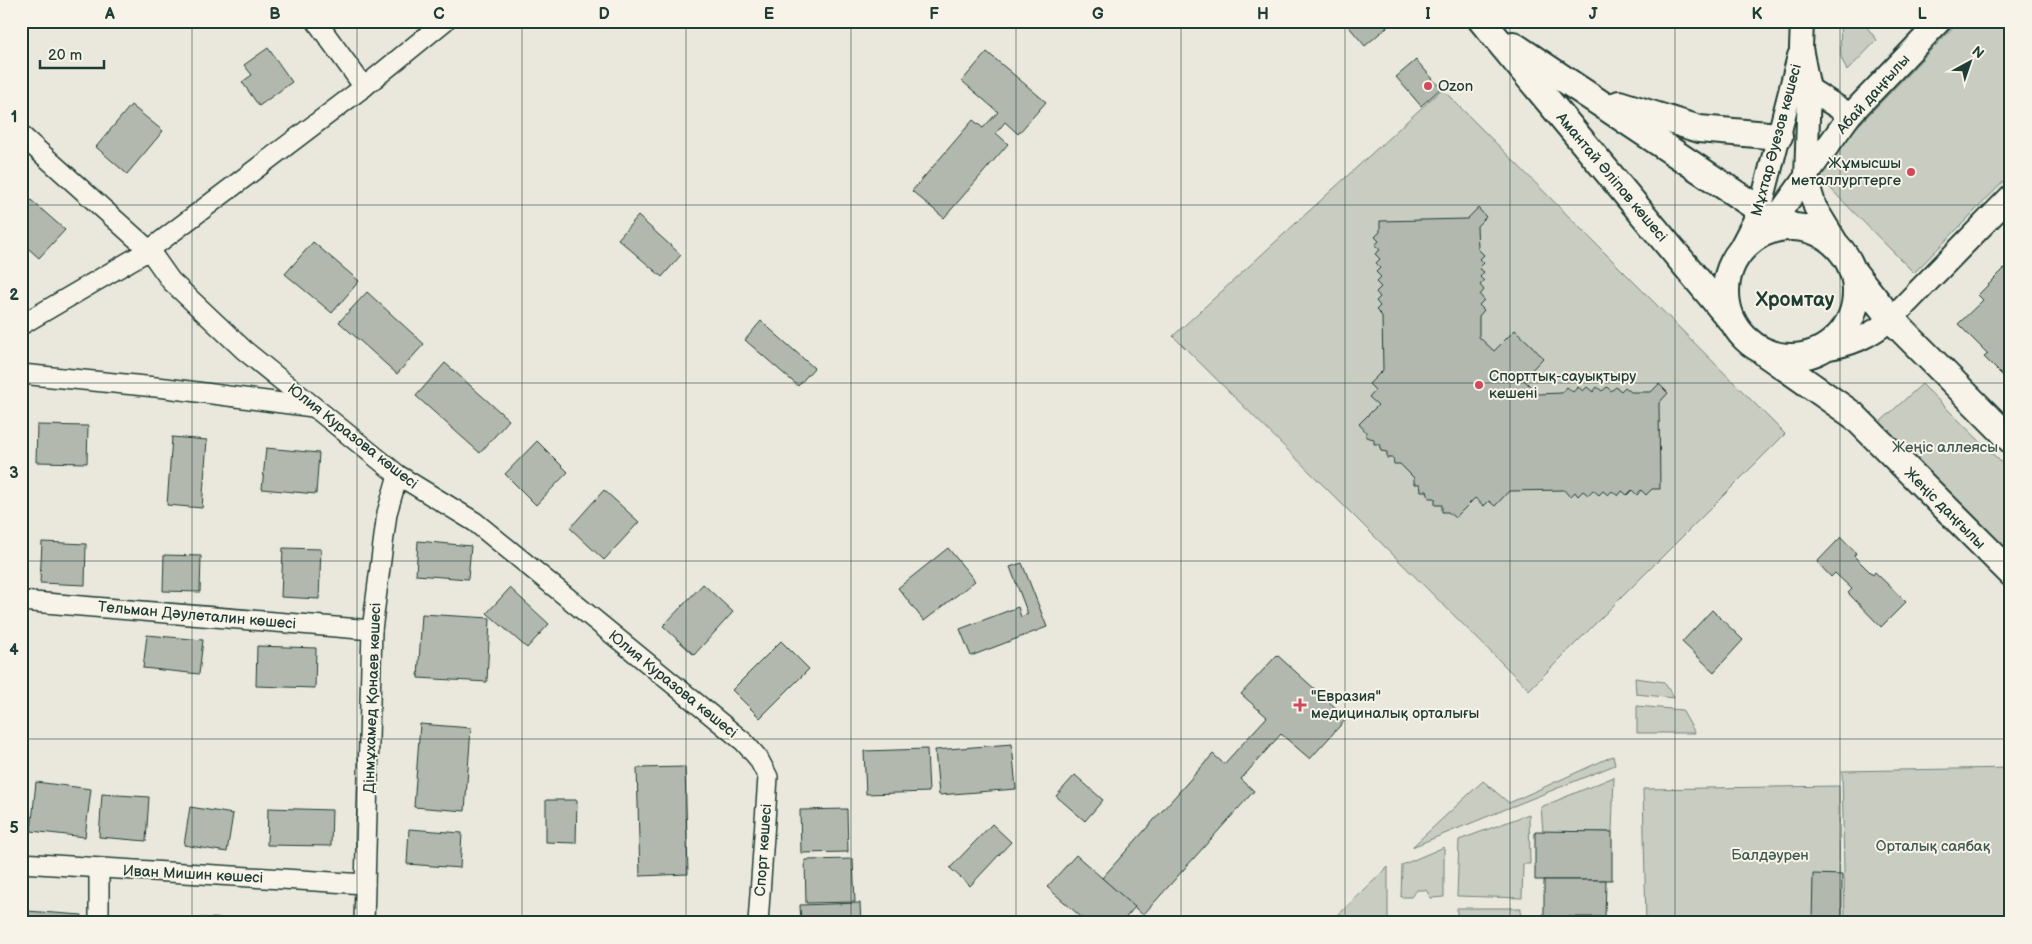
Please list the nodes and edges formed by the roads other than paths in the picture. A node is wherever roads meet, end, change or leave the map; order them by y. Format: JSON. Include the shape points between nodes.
{"nodes":[{"id":1,"x":316,"y":21,"type":"edge"},
{"id":2,"x":445,"y":21,"type":"edge"},
{"id":3,"x":1802,"y":21,"type":"edge"},
{"id":4,"x":1940,"y":21,"type":"edge"},
{"id":5,"x":1487,"y":26,"type":"edge"},
{"id":6,"x":1801,"y":48,"type":"junction"},
{"id":7,"x":364,"y":87,"type":"junction"},
{"id":8,"x":1809,"y":89,"type":"junction"},
{"id":9,"x":1594,"y":97,"type":"junction"},
{"id":10,"x":1850,"y":115,"type":"junction"},
{"id":11,"x":21,"y":135,"type":"edge"},
{"id":12,"x":1779,"y":136,"type":"junction"},
{"id":13,"x":1806,"y":178,"type":"junction"},
{"id":14,"x":2011,"y":196,"type":"edge"},
{"id":15,"x":1776,"y":218,"type":"junction"},
{"id":16,"x":149,"y":250,"type":"junction"},
{"id":17,"x":1736,"y":258,"type":"junction"},
{"id":18,"x":1847,"y":261,"type":"junction"},
{"id":19,"x":1891,"y":319,"type":"junction"},
{"id":20,"x":1734,"y":323,"type":"junction"},
{"id":21,"x":21,"y":325,"type":"edge"},
{"id":22,"x":1823,"y":349,"type":"junction"},
{"id":23,"x":1762,"y":350,"type":"junction"},
{"id":24,"x":21,"y":374,"type":"edge"},
{"id":25,"x":313,"y":407,"type":"junction"},
{"id":26,"x":2011,"y":440,"type":"edge"},
{"id":27,"x":398,"y":475,"type":"junction"},
{"id":28,"x":2011,"y":573,"type":"edge"},
{"id":29,"x":21,"y":601,"type":"edge"},
{"id":30,"x":372,"y":630,"type":"junction"},
{"id":31,"x":768,"y":777,"type":"joint"},
{"id":32,"x":21,"y":863,"type":"edge"},
{"id":33,"x":99,"y":868,"type":"junction"},
{"id":34,"x":365,"y":884,"type":"junction"},
{"id":35,"x":99,"y":923,"type":"edge"},
{"id":36,"x":364,"y":923,"type":"edge"},
{"id":37,"x":758,"y":923,"type":"edge"}],
"edges":[{"from":1,"to":7,"type":"street"},
{"from":2,"to":7,"type":"street"},
{"from":3,"to":6,"type":"street","name":"Мұхтар Әуезов көшесі"},
{"from":4,"to":10,"type":"street","name":"Абай даңғылы"},
{"from":5,"to":9,"type":"main road","name":"Амантай Әліпов көшесі"},
{"from":5,"to":20,"type":"main road","name":"Амантай Әліпов көшесі"},
{"from":6,"to":8,"type":"street","name":"Мұхтар Әуезов көшесі"},
{"from":6,"to":12,"type":"street","name":"Мұхтар Әуезов көшесі"},
{"from":7,"to":16,"type":"street"},
{"from":8,"to":10,"type":"street"},
{"from":8,"to":13,"type":"street","name":"Мұхтар Әуезов көшесі"},
{"from":9,"to":12,"type":"main road","via":[[1699,129]]},
{"from":9,"to":15,"type":"main road","name":"Амантай Әліпов көшесі"},
{"from":10,"to":13,"type":"street","name":"Абай даңғылы"},
{"from":11,"to":16,"type":"street","name":"Юлия Куразова көшесі"},
{"from":12,"to":15,"type":"street","name":"Мұхтар Әуезов көшесі"},
{"from":13,"to":15,"type":"street","name":"Абай даңғылы"},
{"from":13,"to":18,"type":"street","name":"Мұхтар Әуезов көшесі","via":[[1815,207]]},
{"from":14,"to":19,"type":"street"},
{"from":15,"to":17,"type":"street","name":"Мұхтар Әуезов көшесі"},
{"from":15,"to":17,"type":"main road","via":[[1774,229],[1759,235]]},
{"from":15,"to":18,"type":"main road","via":[[1829,239]]},
{"from":16,"to":21,"type":"street"},
{"from":16,"to":25,"type":"street","name":"Юлия Куразова көшесі","via":[[171,281],[244,350]]},
{"from":17,"to":20,"type":"main road","via":[[1726,288],[1727,304]]},
{"from":18,"to":19,"type":"main road"},
{"from":18,"to":22,"type":"main road","via":[[1856,289],[1854,307],[1848,324]]},
{"from":19,"to":22,"type":"street","via":[[1860,341]]},
{"from":19,"to":26,"type":"main road"},
{"from":20,"to":23,"type":"main road","name":"Амантай Әліпов көшесі","via":[[1746,339]]},
{"from":22,"to":23,"type":"main road","via":[[1803,356],[1782,356]]},
{"from":23,"to":28,"type":"main road","name":"Жеңіс даңғылы","via":[[1853,415]]},
{"from":24,"to":25,"type":"street"},
{"from":25,"to":27,"type":"street","name":"Юлия Куразова көшесі"},
{"from":27,"to":30,"type":"street","name":"Дінмұхамед Қонаев көшесі","via":[[387,513]]},
{"from":27,"to":31,"type":"street","name":"Юлия Куразова көшесі","via":[[475,522],[744,742]]},
{"from":29,"to":30,"type":"street","name":"Тельман Дәулеталин көшесі"},
{"from":30,"to":34,"type":"street","name":"Дінмұхамед Қонаев көшесі"},
{"from":31,"to":37,"type":"street","name":"Спорт көшесі"},
{"from":32,"to":33,"type":"street","name":"Иван Мишин көшесі"},
{"from":33,"to":34,"type":"street","name":"Иван Мишин көшесі"},
{"from":33,"to":35,"type":"street"},
{"from":34,"to":36,"type":"street","name":"Дінмұхамед Қонаев көшесі"}]}
